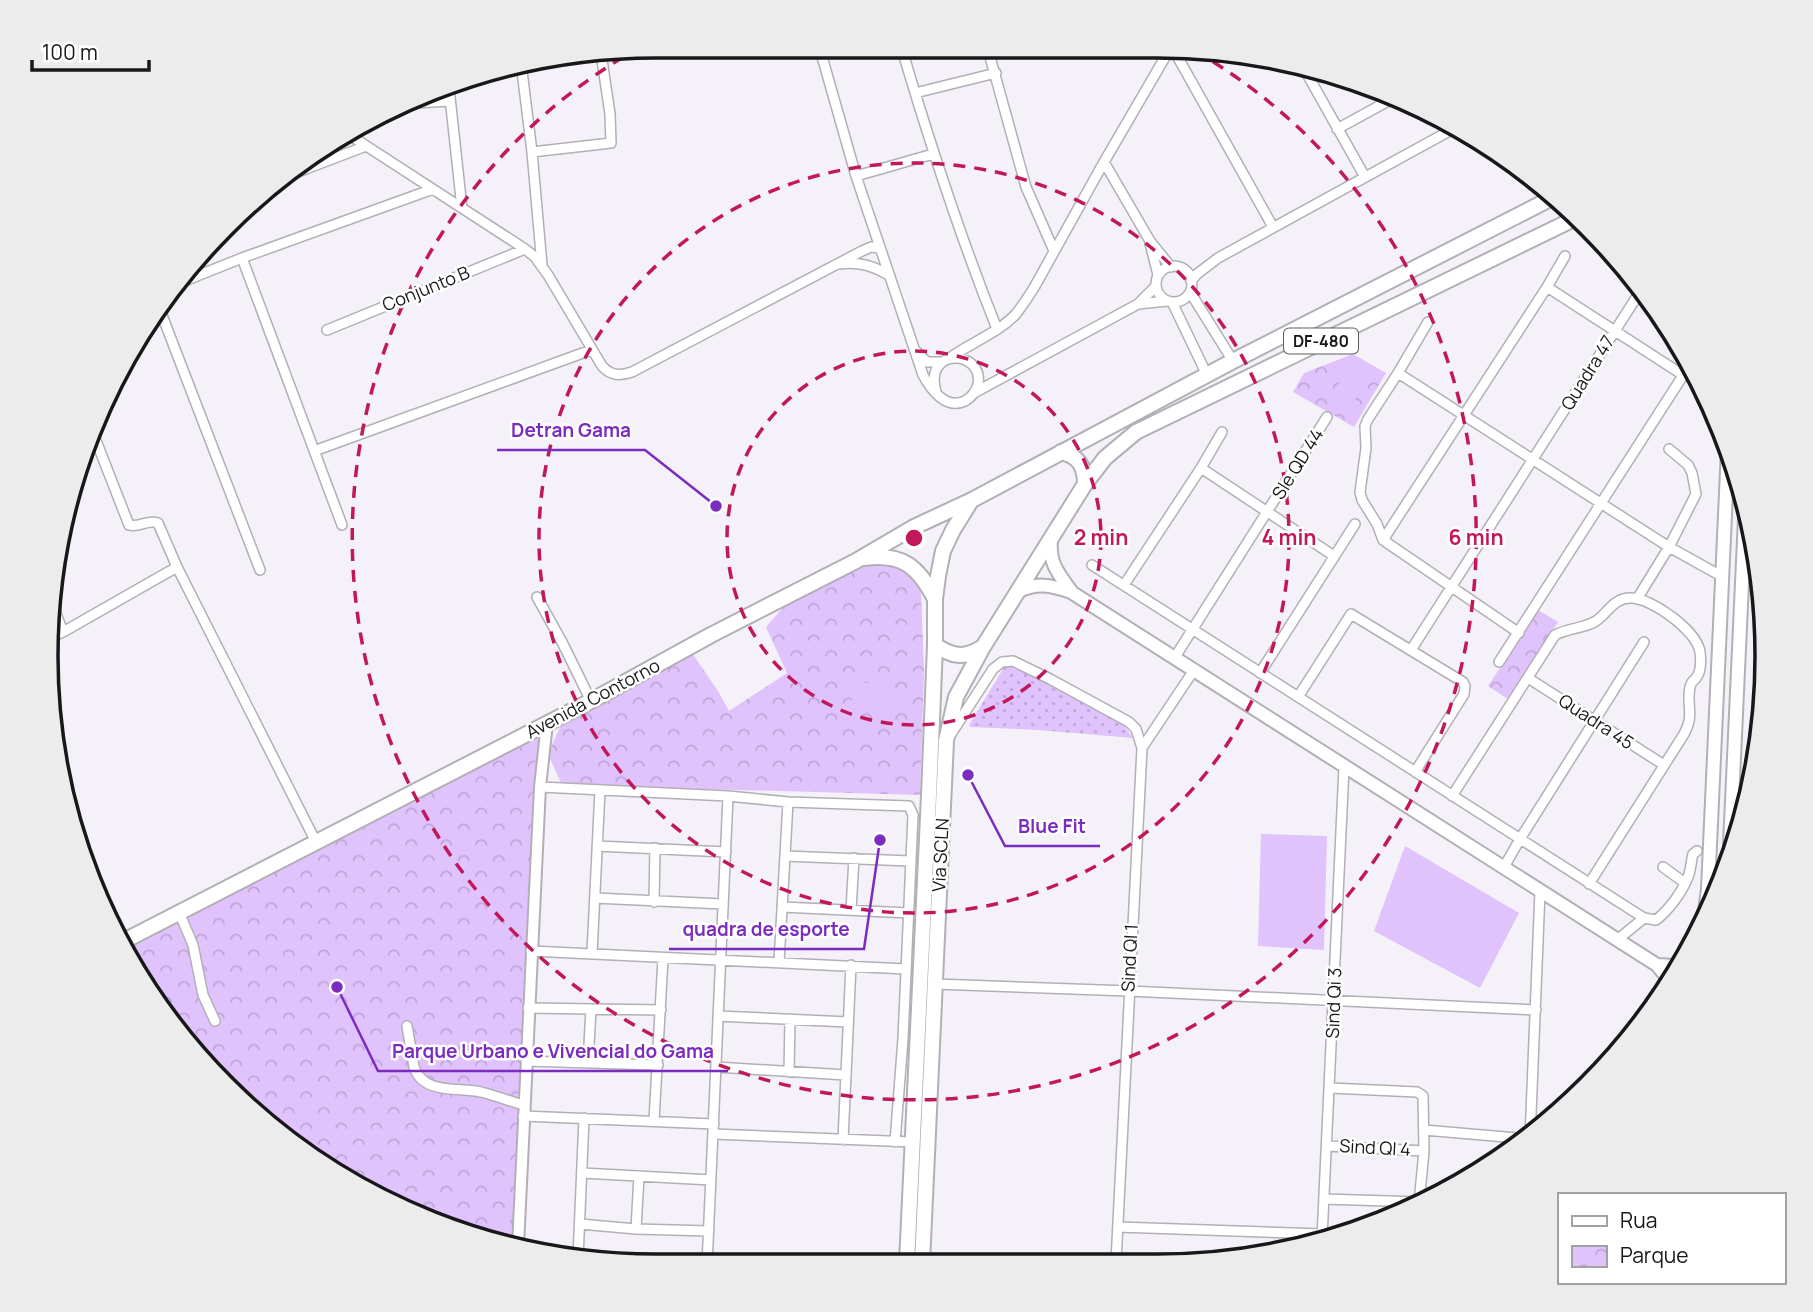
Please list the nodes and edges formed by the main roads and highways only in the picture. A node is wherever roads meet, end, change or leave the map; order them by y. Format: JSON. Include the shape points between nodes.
{"nodes":[{"id":1,"x":1545,"y":201,"type":"edge"},
{"id":2,"x":1568,"y":222,"type":"edge"},
{"id":3,"x":1306,"y":324,"type":"junction"},
{"id":4,"x":1315,"y":344,"type":"junction"},
{"id":5,"x":1061,"y":452,"type":"junction"},
{"id":6,"x":1727,"y":474,"type":"edge"},
{"id":7,"x":1085,"y":484,"type":"junction"},
{"id":8,"x":1734,"y":498,"type":"edge"},
{"id":9,"x":972,"y":500,"type":"junction"},
{"id":10,"x":1726,"y":501,"type":"junction"},
{"id":11,"x":1051,"y":538,"type":"junction"},
{"id":12,"x":1744,"y":540,"type":"edge"},
{"id":13,"x":859,"y":559,"type":"junction"},
{"id":14,"x":1017,"y":592,"type":"junction"},
{"id":15,"x":1071,"y":592,"type":"junction"},
{"id":16,"x":935,"y":599,"type":"junction"},
{"id":17,"x":935,"y":645,"type":"junction"},
{"id":18,"x":983,"y":647,"type":"junction"},
{"id":19,"x":1718,"y":653,"type":"junction"},
{"id":20,"x":1739,"y":653,"type":"junction"},
{"id":21,"x":1718,"y":674,"type":"junction"},
{"id":22,"x":1738,"y":675,"type":"junction"},
{"id":23,"x":937,"y":773,"type":"junction"},
{"id":24,"x":936,"y":795,"type":"junction"},
{"id":25,"x":1712,"y":802,"type":"junction"},
{"id":26,"x":1732,"y":803,"type":"junction"},
{"id":27,"x":1731,"y":825,"type":"edge"},
{"id":28,"x":1708,"y":890,"type":"edge"},
{"id":29,"x":129,"y":938,"type":"edge"},
{"id":30,"x":1657,"y":965,"type":"junction"},
{"id":31,"x":1667,"y":967,"type":"edge"},
{"id":32,"x":1664,"y":973,"type":"edge"},
{"id":33,"x":908,"y":1240,"type":"junction"},
{"id":34,"x":923,"y":1241,"type":"junction"},
{"id":35,"x":907,"y":1254,"type":"edge"},
{"id":36,"x":922,"y":1254,"type":"edge"}],
"edges":[{"from":1,"to":3,"type":"main road","number":"DF-480"},
{"from":2,"to":4,"type":"main road","number":"DF-480"},
{"from":3,"to":4,"type":"main road","via":[[1317,330]]},
{"from":3,"to":5,"type":"main road","number":"DF-480"},
{"from":4,"to":7,"type":"main road","number":"DF-480","via":[[1136,432],[1105,458]]},
{"from":5,"to":7,"type":"main road","via":[[1082,464]]},
{"from":5,"to":9,"type":"main road","name":"Avenida Contorno"},
{"from":6,"to":10,"type":"main road"},
{"from":7,"to":11,"type":"main road","name":"Via SCLN"},
{"from":8,"to":10,"type":"main road"},
{"from":9,"to":13,"type":"main road","name":"Avenida Contorno"},
{"from":9,"to":16,"type":"main road","name":"Via SCLN","via":[[943,551]]},
{"from":10,"to":19,"type":"main road"},
{"from":11,"to":14,"type":"main road","name":"Via SCLN"},
{"from":11,"to":15,"type":"main road","via":[[1053,565]]},
{"from":12,"to":20,"type":"main road"},
{"from":13,"to":16,"type":"main road","via":[[885,557],[905,562],[922,577]]},
{"from":13,"to":29,"type":"main road","name":"Avenida Contorno"},
{"from":14,"to":15,"type":"main road","via":[[1045,584]]},
{"from":14,"to":18,"type":"main road","name":"Via SCLN"},
{"from":15,"to":30,"type":"main road"},
{"from":16,"to":17,"type":"main road","name":"Via SCLN"},
{"from":17,"to":18,"type":"main road","via":[[963,656]]},
{"from":17,"to":23,"type":"main road","name":"Via SCLN"},
{"from":18,"to":23,"type":"main road","name":"Via SCLN","via":[[956,698]]},
{"from":19,"to":20,"type":"main road","via":[[1727,658]]},
{"from":19,"to":21,"type":"main road"},
{"from":20,"to":22,"type":"main road"},
{"from":21,"to":22,"type":"main road","via":[[1729,670]]},
{"from":21,"to":25,"type":"main road"},
{"from":22,"to":26,"type":"main road"},
{"from":23,"to":24,"type":"main road","name":"Via SCLN"},
{"from":24,"to":33,"type":"main road","name":"Via SCLN"},
{"from":24,"to":34,"type":"main road","name":"Via SCLN","via":[[935,984]]},
{"from":25,"to":26,"type":"main road"},
{"from":25,"to":28,"type":"main road"},
{"from":26,"to":27,"type":"main road"},
{"from":30,"to":31,"type":"main road"},
{"from":30,"to":32,"type":"main road"},
{"from":33,"to":34,"type":"main road"},
{"from":33,"to":35,"type":"main road","name":"Via SCLN"},
{"from":34,"to":36,"type":"main road","name":"Via SCLN"}]}
